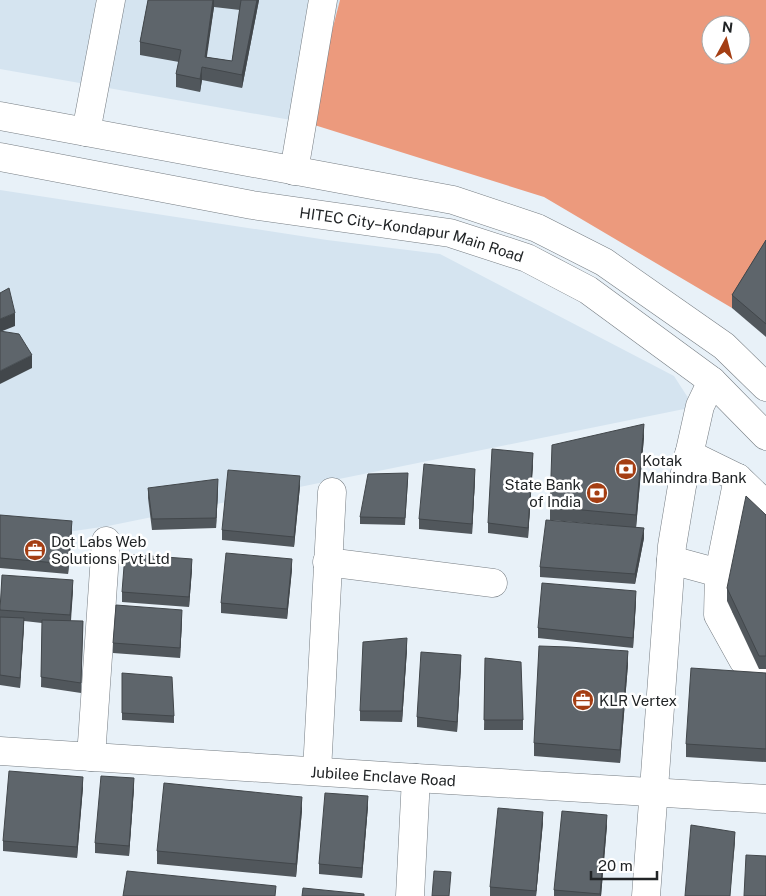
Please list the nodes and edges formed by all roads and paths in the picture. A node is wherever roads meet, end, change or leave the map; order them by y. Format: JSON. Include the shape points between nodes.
{"nodes":[{"id":1,"x":111,"y":0,"type":"edge"},
{"id":2,"x":323,"y":0,"type":"edge"},
{"id":3,"x":0,"y":116,"type":"edge"},
{"id":4,"x":86,"y":132,"type":"junction"},
{"id":5,"x":0,"y":157,"type":"edge"},
{"id":6,"x":294,"y":171,"type":"junction"},
{"id":7,"x":712,"y":381,"type":"junction"},
{"id":8,"x":766,"y":386,"type":"edge"},
{"id":9,"x":766,"y":436,"type":"edge"},
{"id":10,"x":689,"y":454,"type":"junction"},
{"id":11,"x":738,"y":478,"type":"junction"},
{"id":12,"x":332,"y":492,"type":"dead end"},
{"id":13,"x":766,"y":504,"type":"edge"},
{"id":14,"x":106,"y":541,"type":"dead end"},
{"id":15,"x":671,"y":560,"type":"junction"},
{"id":16,"x":328,"y":562,"type":"junction"},
{"id":17,"x":719,"y":573,"type":"junction"},
{"id":18,"x":493,"y":583,"type":"dead end"},
{"id":19,"x":766,"y":675,"type":"edge"},
{"id":20,"x":0,"y":751,"type":"edge"},
{"id":21,"x":92,"y":757,"type":"junction"},
{"id":22,"x":317,"y":772,"type":"junction"},
{"id":23,"x":416,"y":778,"type":"junction"},
{"id":24,"x":654,"y":792,"type":"junction"},
{"id":25,"x":766,"y":799,"type":"edge"},
{"id":26,"x":410,"y":896,"type":"edge"},
{"id":27,"x":646,"y":896,"type":"edge"}],
"edges":[{"from":1,"to":4,"type":"street"},
{"from":2,"to":6,"type":"street"},
{"from":3,"to":4,"type":"street"},
{"from":4,"to":6,"type":"street"},
{"from":5,"to":7,"type":"street","name":"HITEC City–Kondapur Main Road","via":[[252,205],[450,233],[527,258],[588,290]]},
{"from":6,"to":8,"type":"street","via":[[453,200],[538,228],[604,262],[724,346]]},
{"from":7,"to":9,"type":"street","name":"HITEC City–Kondapur Main Road"},
{"from":7,"to":10,"type":"street","via":[[700,406]]},
{"from":10,"to":11,"type":"street"},
{"from":10,"to":15,"type":"street"},
{"from":11,"to":13,"type":"street"},
{"from":11,"to":17,"type":"street"},
{"from":12,"to":16,"type":"street"},
{"from":14,"to":21,"type":"street"},
{"from":15,"to":17,"type":"street"},
{"from":15,"to":24,"type":"street"},
{"from":16,"to":18,"type":"street"},
{"from":16,"to":22,"type":"street"},
{"from":17,"to":19,"type":"street","via":[[718,615],[743,660],[756,674]]},
{"from":20,"to":21,"type":"street","name":"Jubilee Enclave Road"},
{"from":21,"to":22,"type":"street","name":"Jubilee Enclave Road"},
{"from":22,"to":23,"type":"street","name":"Jubilee Enclave Road"},
{"from":23,"to":24,"type":"street","name":"Jubilee Enclave Road"},
{"from":23,"to":26,"type":"street"},
{"from":24,"to":25,"type":"street","name":"Jubilee Enclave Road"},
{"from":24,"to":27,"type":"street"}]}
